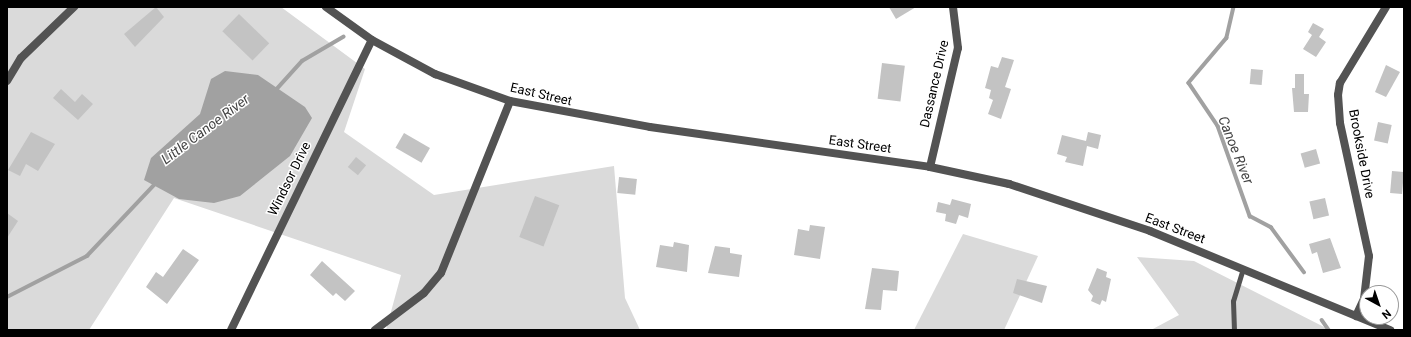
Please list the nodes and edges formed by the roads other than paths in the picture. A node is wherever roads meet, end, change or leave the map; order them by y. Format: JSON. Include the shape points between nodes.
{"nodes":[{"id":1,"x":74,"y":7,"type":"edge"},
{"id":2,"x":326,"y":7,"type":"edge"},
{"id":3,"x":953,"y":7,"type":"edge"},
{"id":4,"x":1386,"y":7,"type":"edge"},
{"id":5,"x":372,"y":40,"type":"junction"},
{"id":6,"x":7,"y":81,"type":"edge"},
{"id":7,"x":510,"y":101,"type":"junction"},
{"id":8,"x":930,"y":167,"type":"junction"},
{"id":9,"x":1243,"y":269,"type":"junction"},
{"id":10,"x":1356,"y":316,"type":"junction"},
{"id":11,"x":231,"y":330,"type":"edge"},
{"id":12,"x":375,"y":330,"type":"edge"},
{"id":13,"x":1234,"y":330,"type":"edge"},
{"id":14,"x":1390,"y":330,"type":"edge"}],
"edges":[{"from":1,"to":6,"type":"street","via":[[31,48]]},
{"from":2,"to":5,"type":"street","name":"East Street"},
{"from":3,"to":8,"type":"street","name":"Dassance Drive","via":[[958,48]]},
{"from":4,"to":10,"type":"street","name":"Brookside Drive","via":[[1340,82],[1338,95],[1340,123],[1369,256],[1364,299]]},
{"from":5,"to":7,"type":"street","name":"East Street","via":[[435,74]]},
{"from":5,"to":11,"type":"street","name":"Windsor Drive"},
{"from":7,"to":8,"type":"street","name":"East Street","via":[[571,115]]},
{"from":7,"to":12,"type":"street","via":[[441,273],[424,293]]},
{"from":8,"to":9,"type":"street","name":"East Street","via":[[1009,184],[1071,203]]},
{"from":9,"to":10,"type":"street","name":"East Street"},
{"from":9,"to":13,"type":"lane","via":[[1233,301]]},
{"from":10,"to":14,"type":"street","name":"East Street"}]}
